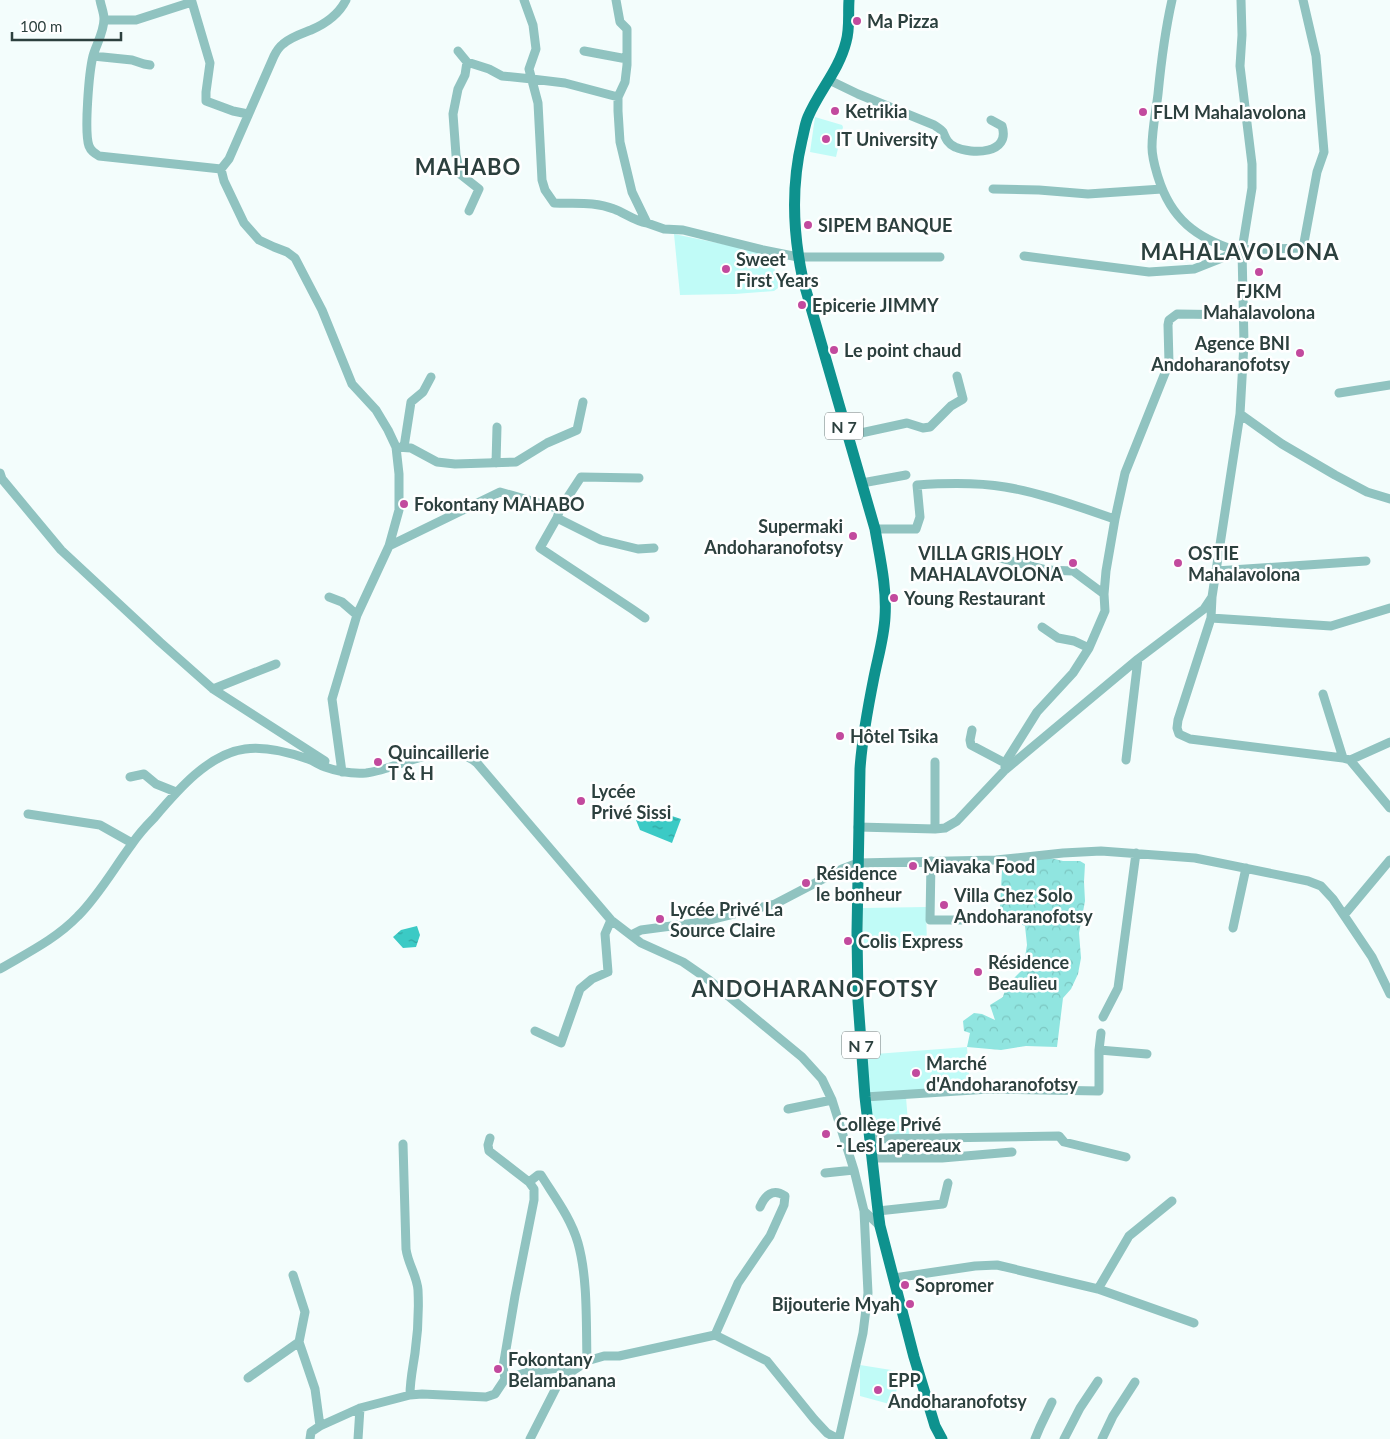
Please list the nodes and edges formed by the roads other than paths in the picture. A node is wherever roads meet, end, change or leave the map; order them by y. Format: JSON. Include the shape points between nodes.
{"nodes":[{"id":1,"x":100,"y":0,"type":"edge"},
{"id":2,"x":346,"y":0,"type":"edge"},
{"id":3,"x":524,"y":0,"type":"edge"},
{"id":4,"x":616,"y":0,"type":"edge"},
{"id":5,"x":848,"y":0,"type":"edge"},
{"id":6,"x":1172,"y":0,"type":"edge"},
{"id":7,"x":1241,"y":0,"type":"edge"},
{"id":8,"x":1303,"y":0,"type":"edge"},
{"id":9,"x":193,"y":1,"type":"edge"},
{"id":10,"x":104,"y":20,"type":"junction"},
{"id":11,"x":458,"y":51,"type":"dead end"},
{"id":12,"x":584,"y":51,"type":"dead end"},
{"id":13,"x":93,"y":56,"type":"junction"},
{"id":14,"x":627,"y":59,"type":"junction"},
{"id":15,"x":467,"y":62,"type":"junction"},
{"id":16,"x":150,"y":65,"type":"dead end"},
{"id":17,"x":532,"y":79,"type":"junction"},
{"id":18,"x":829,"y":80,"type":"junction"},
{"id":19,"x":618,"y":97,"type":"junction"},
{"id":20,"x":248,"y":114,"type":"junction"},
{"id":21,"x":991,"y":120,"type":"dead end"},
{"id":22,"x":222,"y":170,"type":"junction"},
{"id":23,"x":993,"y":189,"type":"dead end"},
{"id":24,"x":1162,"y":190,"type":"junction"},
{"id":25,"x":469,"y":211,"type":"dead end"},
{"id":26,"x":646,"y":224,"type":"junction"},
{"id":27,"x":1239,"y":251,"type":"junction"},
{"id":28,"x":1024,"y":256,"type":"dead end"},
{"id":29,"x":798,"y":257,"type":"junction"},
{"id":30,"x":940,"y":257,"type":"dead end"},
{"id":31,"x":1243,"y":315,"type":"junction"},
{"id":32,"x":956,"y":376,"type":"dead end"},
{"id":33,"x":432,"y":377,"type":"dead end"},
{"id":34,"x":1390,"y":385,"type":"edge"},
{"id":35,"x":1339,"y":393,"type":"dead end"},
{"id":36,"x":583,"y":402,"type":"dead end"},
{"id":37,"x":1240,"y":414,"type":"junction"},
{"id":38,"x":497,"y":427,"type":"dead end"},
{"id":39,"x":847,"y":436,"type":"junction"},
{"id":40,"x":400,"y":447,"type":"junction"},
{"id":41,"x":496,"y":463,"type":"junction"},
{"id":42,"x":0,"y":474,"type":"edge"},
{"id":43,"x":906,"y":475,"type":"dead end"},
{"id":44,"x":639,"y":478,"type":"dead end"},
{"id":45,"x":862,"y":483,"type":"junction"},
{"id":46,"x":1390,"y":499,"type":"edge"},
{"id":47,"x":558,"y":514,"type":"junction"},
{"id":48,"x":1115,"y":519,"type":"junction"},
{"id":49,"x":875,"y":529,"type":"junction"},
{"id":50,"x":389,"y":546,"type":"junction"},
{"id":51,"x":654,"y":548,"type":"dead end"},
{"id":52,"x":988,"y":554,"type":"dead end"},
{"id":53,"x":1366,"y":561,"type":"dead end"},
{"id":54,"x":1216,"y":571,"type":"junction"},
{"id":55,"x":1104,"y":594,"type":"junction"},
{"id":56,"x":329,"y":597,"type":"dead end"},
{"id":57,"x":1212,"y":597,"type":"junction"},
{"id":58,"x":1390,"y":608,"type":"edge"},
{"id":59,"x":357,"y":615,"type":"junction"},
{"id":60,"x":645,"y":618,"type":"dead end"},
{"id":61,"x":1211,"y":618,"type":"junction"},
{"id":62,"x":1042,"y":627,"type":"dead end"},
{"id":63,"x":1088,"y":648,"type":"junction"},
{"id":64,"x":1138,"y":659,"type":"junction"},
{"id":65,"x":276,"y":664,"type":"dead end"},
{"id":66,"x":213,"y":689,"type":"junction"},
{"id":67,"x":1323,"y":694,"type":"dead end"},
{"id":68,"x":972,"y":730,"type":"dead end"},
{"id":69,"x":1390,"y":742,"type":"edge"},
{"id":70,"x":1346,"y":759,"type":"junction"},
{"id":71,"x":1126,"y":760,"type":"dead end"},
{"id":72,"x":935,"y":762,"type":"dead end"},
{"id":73,"x":1005,"y":766,"type":"junction"},
{"id":74,"x":342,"y":772,"type":"junction"},
{"id":75,"x":130,"y":777,"type":"dead end"},
{"id":76,"x":176,"y":792,"type":"junction"},
{"id":77,"x":1390,"y":808,"type":"edge"},
{"id":78,"x":28,"y":814,"type":"dead end"},
{"id":79,"x":858,"y":827,"type":"junction"},
{"id":80,"x":935,"y":829,"type":"junction"},
{"id":81,"x":132,"y":843,"type":"junction"},
{"id":82,"x":1136,"y":852,"type":"junction"},
{"id":83,"x":1390,"y":860,"type":"edge"},
{"id":84,"x":931,"y":861,"type":"junction"},
{"id":85,"x":858,"y":863,"type":"junction"},
{"id":86,"x":1246,"y":868,"type":"junction"},
{"id":87,"x":1344,"y":915,"type":"junction"},
{"id":88,"x":611,"y":920,"type":"junction"},
{"id":89,"x":961,"y":920,"type":"dead end"},
{"id":90,"x":1233,"y":928,"type":"dead end"},
{"id":91,"x":631,"y":935,"type":"junction"},
{"id":92,"x":0,"y":969,"type":"edge"},
{"id":93,"x":1390,"y":994,"type":"edge"},
{"id":94,"x":1103,"y":1017,"type":"dead end"},
{"id":95,"x":535,"y":1031,"type":"dead end"},
{"id":96,"x":1101,"y":1033,"type":"dead end"},
{"id":97,"x":1099,"y":1050,"type":"junction"},
{"id":98,"x":1147,"y":1054,"type":"dead end"},
{"id":99,"x":865,"y":1097,"type":"junction"},
{"id":100,"x":832,"y":1100,"type":"junction"},
{"id":101,"x":788,"y":1109,"type":"dead end"},
{"id":102,"x":490,"y":1138,"type":"dead end"},
{"id":103,"x":870,"y":1139,"type":"junction"},
{"id":104,"x":403,"y":1144,"type":"dead end"},
{"id":105,"x":1012,"y":1152,"type":"dead end"},
{"id":106,"x":1126,"y":1157,"type":"dead end"},
{"id":107,"x":872,"y":1158,"type":"junction"},
{"id":108,"x":854,"y":1170,"type":"junction"},
{"id":109,"x":825,"y":1173,"type":"dead end"},
{"id":110,"x":529,"y":1182,"type":"junction"},
{"id":111,"x":948,"y":1184,"type":"dead end"},
{"id":112,"x":1172,"y":1201,"type":"dead end"},
{"id":113,"x":760,"y":1207,"type":"dead end"},
{"id":114,"x":864,"y":1211,"type":"junction"},
{"id":115,"x":878,"y":1211,"type":"junction"},
{"id":116,"x":880,"y":1226,"type":"junction"},
{"id":117,"x":293,"y":1276,"type":"dead end"},
{"id":118,"x":894,"y":1278,"type":"junction"},
{"id":119,"x":1098,"y":1289,"type":"junction"},
{"id":120,"x":1194,"y":1323,"type":"dead end"},
{"id":121,"x":715,"y":1335,"type":"junction"},
{"id":122,"x":299,"y":1342,"type":"junction"},
{"id":123,"x":587,"y":1362,"type":"junction"},
{"id":124,"x":248,"y":1378,"type":"dead end"},
{"id":125,"x":505,"y":1379,"type":"junction"},
{"id":126,"x":1098,"y":1381,"type":"dead end"},
{"id":127,"x":1135,"y":1382,"type":"dead end"},
{"id":128,"x":410,"y":1395,"type":"junction"},
{"id":129,"x":1052,"y":1402,"type":"dead end"},
{"id":130,"x":360,"y":1408,"type":"junction"},
{"id":131,"x":320,"y":1426,"type":"junction"},
{"id":132,"x":310,"y":1439,"type":"edge"},
{"id":133,"x":358,"y":1439,"type":"edge"},
{"id":134,"x":530,"y":1439,"type":"edge"},
{"id":135,"x":838,"y":1439,"type":"edge"},
{"id":136,"x":942,"y":1439,"type":"edge"},
{"id":137,"x":1035,"y":1439,"type":"edge"},
{"id":138,"x":1064,"y":1439,"type":"edge"},
{"id":139,"x":1102,"y":1439,"type":"edge"}],
"edges":[{"from":1,"to":10,"type":"street"},
{"from":2,"to":20,"type":"street","via":[[332,17],[281,44]]},
{"from":3,"to":17,"type":"street","via":[[536,49],[529,69]]},
{"from":4,"to":14,"type":"street","via":[[620,22],[627,29]]},
{"from":5,"to":18,"type":"main road","number":"N 7","via":[[846,42]]},
{"from":6,"to":24,"type":"street","via":[[1152,147]]},
{"from":7,"to":27,"type":"street","via":[[1240,66],[1252,188]]},
{"from":8,"to":27,"type":"street","via":[[1316,56],[1324,152],[1304,248]]},
{"from":9,"to":10,"type":"street","via":[[136,20]]},
{"from":9,"to":20,"type":"street","via":[[210,63],[206,101]]},
{"from":10,"to":13,"type":"street"},
{"from":11,"to":15,"type":"street"},
{"from":12,"to":14,"type":"street"},
{"from":13,"to":16,"type":"street"},
{"from":13,"to":22,"type":"street","via":[[87,125],[92,152],[99,156]]},
{"from":14,"to":19,"type":"street","via":[[625,82]]},
{"from":15,"to":17,"type":"street","via":[[502,76]]},
{"from":15,"to":25,"type":"street","via":[[453,114],[460,174],[479,189]]},
{"from":17,"to":19,"type":"street","via":[[565,83]]},
{"from":17,"to":26,"type":"street","via":[[538,103],[542,180],[554,203],[595,203]]},
{"from":18,"to":21,"type":"street","via":[[934,125],[950,144],[968,151],[993,149],[1001,143],[1002,126]]},
{"from":18,"to":29,"type":"main road","number":"N 7","via":[[808,118],[800,149],[795,178]]},
{"from":19,"to":26,"type":"street","via":[[620,142],[632,192]]},
{"from":20,"to":22,"type":"street"},
{"from":22,"to":40,"type":"street","via":[[244,223],[259,240],[295,258],[322,310],[352,384],[376,410]]},
{"from":23,"to":24,"type":"street","via":[[1088,194]]},
{"from":24,"to":27,"type":"street","via":[[1173,211],[1185,224],[1223,247]]},
{"from":26,"to":29,"type":"street"},
{"from":27,"to":28,"type":"street","via":[[1194,270],[1149,272]]},
{"from":27,"to":31,"type":"street","via":[[1243,261]]},
{"from":29,"to":30,"type":"street"},
{"from":29,"to":39,"type":"main road","number":"N 7"},
{"from":31,"to":37,"type":"street"},
{"from":31,"to":48,"type":"street","via":[[1177,314],[1169,320],[1168,363],[1125,473]]},
{"from":32,"to":39,"type":"street","via":[[963,399],[930,426],[923,428],[908,423]]},
{"from":33,"to":40,"type":"street","via":[[411,402]]},
{"from":34,"to":35,"type":"street"},
{"from":36,"to":41,"type":"street","via":[[577,430],[516,462]]},
{"from":37,"to":46,"type":"street","via":[[1335,476]]},
{"from":37,"to":54,"type":"street"},
{"from":38,"to":41,"type":"street"},
{"from":39,"to":45,"type":"main road","number":"N 7"},
{"from":40,"to":41,"type":"street","via":[[412,448],[437,462]]},
{"from":40,"to":50,"type":"street","via":[[398,510]]},
{"from":42,"to":66,"type":"street","via":[[61,550]]},
{"from":43,"to":45,"type":"street"},
{"from":44,"to":47,"type":"street","via":[[581,477]]},
{"from":45,"to":49,"type":"main road","number":"N 7"},
{"from":47,"to":50,"type":"street","via":[[500,492]]},
{"from":47,"to":51,"type":"street","via":[[601,540],[638,549]]},
{"from":47,"to":60,"type":"street","via":[[540,548]]},
{"from":48,"to":49,"type":"street","via":[[1044,496],[1004,487],[957,482],[917,485],[920,517],[916,529]]},
{"from":48,"to":55,"type":"street"},
{"from":49,"to":79,"type":"main road","number":"N 7","via":[[885,616],[861,749]]},
{"from":50,"to":59,"type":"street"},
{"from":52,"to":55,"type":"street","via":[[1048,570],[1073,571]]},
{"from":53,"to":54,"type":"street"},
{"from":54,"to":57,"type":"street"},
{"from":55,"to":63,"type":"street","via":[[1104,611]]},
{"from":56,"to":59,"type":"street","via":[[342,602]]},
{"from":57,"to":61,"type":"street"},
{"from":57,"to":64,"type":"street","via":[[1204,609]]},
{"from":58,"to":61,"type":"street","via":[[1331,626]]},
{"from":59,"to":74,"type":"street","via":[[332,699]]},
{"from":61,"to":70,"type":"street","via":[[1178,720],[1179,734],[1190,739]]},
{"from":62,"to":63,"type":"street","via":[[1058,638]]},
{"from":63,"to":73,"type":"street","via":[[1073,672],[1037,712]]},
{"from":64,"to":71,"type":"street"},
{"from":64,"to":73,"type":"street"},
{"from":65,"to":66,"type":"street"},
{"from":66,"to":74,"type":"street"},
{"from":67,"to":70,"type":"street"},
{"from":68,"to":73,"type":"street","via":[[971,745]]},
{"from":69,"to":70,"type":"street"},
{"from":70,"to":77,"type":"street"},
{"from":72,"to":80,"type":"street"},
{"from":73,"to":80,"type":"street","via":[[957,821]]},
{"from":74,"to":76,"type":"street","via":[[274,749],[244,749],[212,762]]},
{"from":74,"to":88,"type":"street","via":[[388,769],[440,752],[470,757]]},
{"from":75,"to":76,"type":"street","via":[[144,774],[156,784]]},
{"from":76,"to":81,"type":"street"},
{"from":78,"to":81,"type":"street","via":[[100,825]]},
{"from":79,"to":80,"type":"street"},
{"from":79,"to":85,"type":"main road","number":"N 7"},
{"from":81,"to":92,"type":"street","via":[[95,897],[62,932]]},
{"from":82,"to":84,"type":"street","via":[[1100,851],[996,860]]},
{"from":82,"to":86,"type":"street","via":[[1195,858]]},
{"from":82,"to":94,"type":"street","via":[[1118,988]]},
{"from":83,"to":87,"type":"street"},
{"from":84,"to":85,"type":"street"},
{"from":84,"to":89,"type":"street","via":[[930,920]]},
{"from":85,"to":91,"type":"street","via":[[842,868],[775,904],[702,922],[641,930]]},
{"from":85,"to":99,"type":"main road","number":"N 7","via":[[858,1001]]},
{"from":86,"to":87,"type":"street","via":[[1321,886]]},
{"from":86,"to":90,"type":"street"},
{"from":87,"to":93,"type":"street","via":[[1372,957]]},
{"from":88,"to":91,"type":"street"},
{"from":88,"to":95,"type":"street","via":[[605,934],[608,972],[580,989],[561,1043]]},
{"from":91,"to":100,"type":"street","via":[[683,962],[709,980],[802,1058],[822,1079]]},
{"from":96,"to":97,"type":"street"},
{"from":97,"to":98,"type":"street"},
{"from":97,"to":99,"type":"street","via":[[1099,1091],[989,1089]]},
{"from":99,"to":103,"type":"main road","number":"N 7"},
{"from":100,"to":101,"type":"street"},
{"from":100,"to":108,"type":"street"},
{"from":102,"to":110,"type":"street","via":[[489,1151]]},
{"from":103,"to":106,"type":"street","via":[[1059,1136],[1064,1142]]},
{"from":103,"to":107,"type":"main road","number":"N 7"},
{"from":104,"to":128,"type":"street","via":[[406,1250],[418,1289]]},
{"from":105,"to":107,"type":"street","via":[[942,1158]]},
{"from":107,"to":115,"type":"main road","number":"N 7"},
{"from":108,"to":109,"type":"street"},
{"from":108,"to":114,"type":"street"},
{"from":110,"to":123,"type":"street","via":[[541,1175],[566,1215],[578,1242]]},
{"from":110,"to":125,"type":"street","via":[[534,1189],[534,1200],[503,1367]]},
{"from":111,"to":115,"type":"street","via":[[943,1204]]},
{"from":112,"to":119,"type":"street","via":[[1129,1236]]},
{"from":113,"to":121,"type":"street","via":[[767,1195],[773,1192],[785,1196],[784,1206],[770,1236],[738,1283]]},
{"from":114,"to":116,"type":"street"},
{"from":114,"to":135,"type":"street","via":[[868,1293],[863,1333]]},
{"from":115,"to":116,"type":"main road","number":"N 7"},
{"from":116,"to":118,"type":"main road","number":"N 7"},
{"from":117,"to":122,"type":"street","via":[[305,1312]]},
{"from":118,"to":119,"type":"street","via":[[997,1265]]},
{"from":118,"to":136,"type":"main road","number":"N 7","via":[[914,1357]]},
{"from":119,"to":120,"type":"street"},
{"from":121,"to":123,"type":"street"},
{"from":121,"to":135,"type":"street","via":[[767,1361],[814,1419]]},
{"from":122,"to":124,"type":"street"},
{"from":122,"to":131,"type":"street","via":[[315,1389]]},
{"from":123,"to":125,"type":"street"},
{"from":123,"to":134,"type":"street","via":[[565,1376],[557,1386]]},
{"from":125,"to":128,"type":"street","via":[[495,1394],[486,1397]]},
{"from":126,"to":138,"type":"street"},
{"from":127,"to":139,"type":"street"},
{"from":128,"to":130,"type":"street"},
{"from":129,"to":137,"type":"street"},
{"from":130,"to":131,"type":"street"},
{"from":130,"to":133,"type":"street"},
{"from":131,"to":132,"type":"street","via":[[311,1432]]}]}
